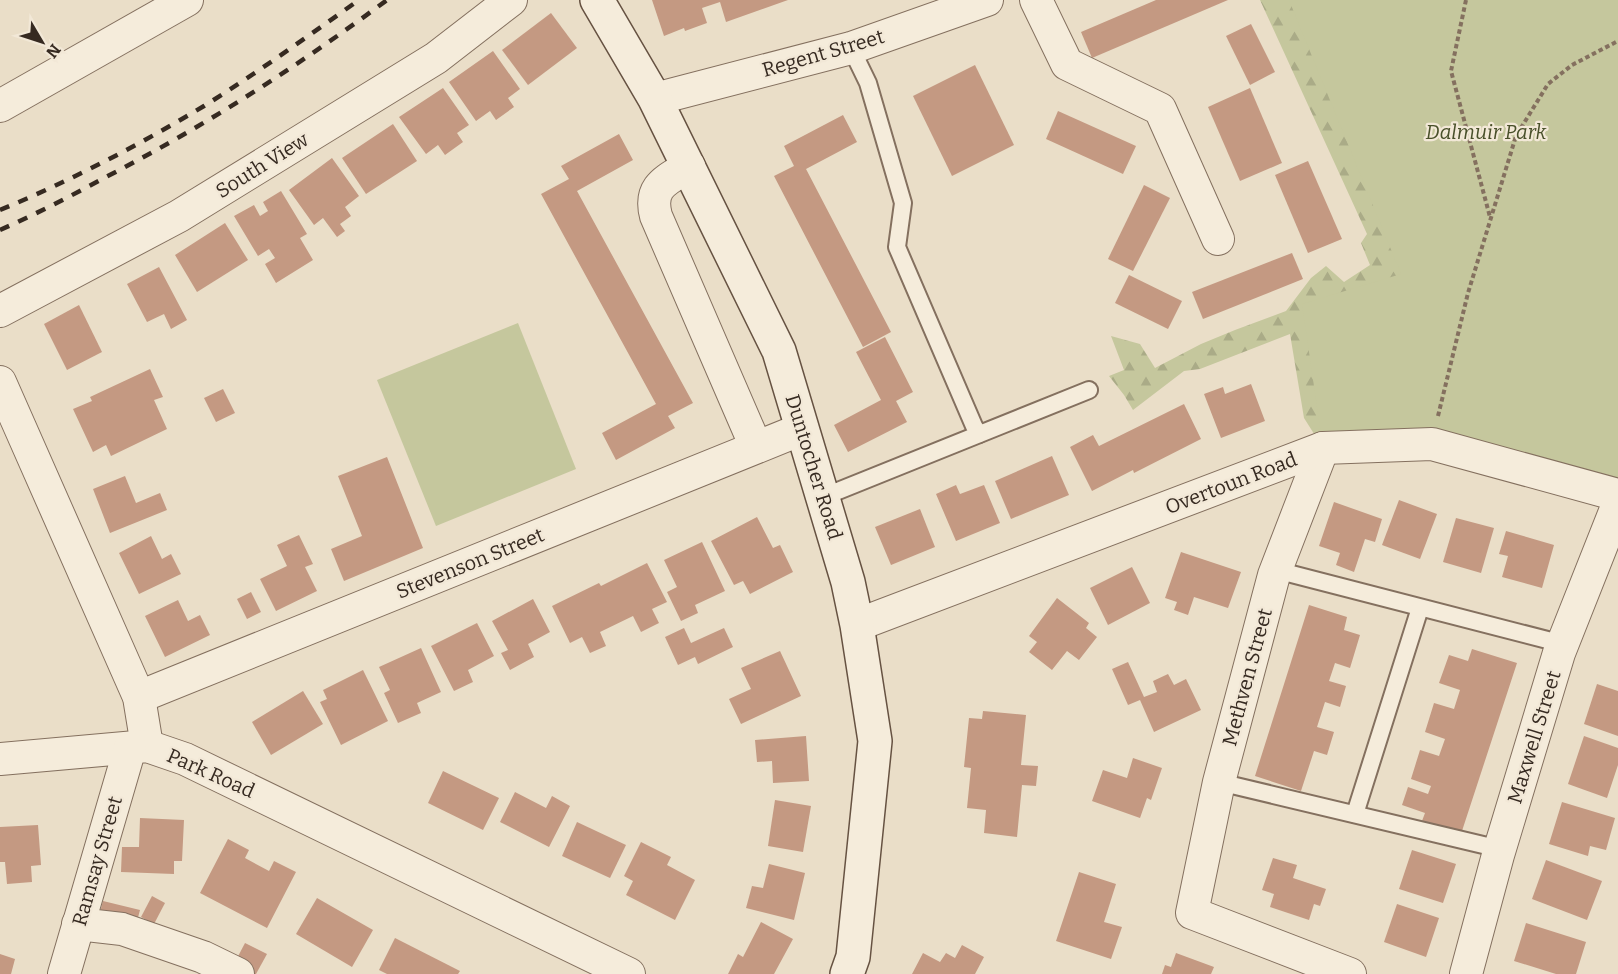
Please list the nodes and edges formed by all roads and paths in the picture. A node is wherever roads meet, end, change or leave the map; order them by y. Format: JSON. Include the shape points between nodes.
{"nodes":[{"id":1,"x":188,"y":0,"type":"edge"},
{"id":2,"x":511,"y":0,"type":"edge"},
{"id":3,"x":597,"y":0,"type":"edge"},
{"id":4,"x":987,"y":0,"type":"edge"},
{"id":5,"x":1036,"y":0,"type":"edge"},
{"id":6,"x":1466,"y":0,"type":"edge"},
{"id":7,"x":1618,"y":41,"type":"edge"},
{"id":8,"x":850,"y":48,"type":"junction"},
{"id":9,"x":655,"y":99,"type":"junction"},
{"id":10,"x":0,"y":105,"type":"edge"},
{"id":11,"x":688,"y":166,"type":"junction"},
{"id":12,"x":1491,"y":220,"type":"junction"},
{"id":13,"x":1218,"y":239,"type":"dead end"},
{"id":14,"x":0,"y":310,"type":"edge"},
{"id":15,"x":0,"y":382,"type":"edge"},
{"id":16,"x":1089,"y":390,"type":"dead end"},
{"id":17,"x":802,"y":429,"type":"junction"},
{"id":18,"x":979,"y":434,"type":"junction"},
{"id":19,"x":1432,"y":444,"type":"junction"},
{"id":20,"x":756,"y":447,"type":"junction"},
{"id":21,"x":1323,"y":448,"type":"junction"},
{"id":22,"x":1618,"y":495,"type":"edge"},
{"id":23,"x":823,"y":497,"type":"junction"},
{"id":24,"x":1618,"y":504,"type":"edge"},
{"id":25,"x":1276,"y":570,"type":"junction"},
{"id":26,"x":1420,"y":608,"type":"junction"},
{"id":27,"x":857,"y":625,"type":"junction"},
{"id":28,"x":1563,"y":644,"type":"junction"},
{"id":29,"x":138,"y":697,"type":"junction"},
{"id":30,"x":139,"y":747,"type":"junction"},
{"id":31,"x":0,"y":759,"type":"edge"},
{"id":32,"x":1220,"y":782,"type":"junction"},
{"id":33,"x":1355,"y":814,"type":"junction"},
{"id":34,"x":1500,"y":849,"type":"junction"},
{"id":35,"x":78,"y":924,"type":"junction"},
{"id":36,"x":64,"y":974,"type":"edge"},
{"id":37,"x":237,"y":974,"type":"edge"},
{"id":38,"x":629,"y":974,"type":"edge"},
{"id":39,"x":847,"y":974,"type":"edge"},
{"id":40,"x":1350,"y":974,"type":"edge"},
{"id":41,"x":1466,"y":974,"type":"edge"}],
"edges":[{"from":1,"to":10,"type":"street"},
{"from":2,"to":14,"type":"street","name":"South View","via":[[436,58],[179,216]]},
{"from":3,"to":9,"type":"main road","name":"Duntocher Road"},
{"from":4,"to":8,"type":"street","name":"Regent Street"},
{"from":5,"to":13,"type":"street","via":[[1066,64],[1160,109]]},
{"from":6,"to":12,"type":"path","via":[[1451,71]]},
{"from":7,"to":12,"type":"path","via":[[1572,65],[1548,84],[1516,136]]},
{"from":8,"to":9,"type":"street","name":"Regent Street"},
{"from":8,"to":18,"type":"lane","via":[[868,83],[903,203],[897,247]]},
{"from":9,"to":11,"type":"main road","name":"Duntocher Road"},
{"from":11,"to":17,"type":"main road","name":"Duntocher Road","via":[[779,351]]},
{"from":11,"to":20,"type":"street","via":[[657,190],[656,216]]},
{"from":12,"to":19,"type":"path","via":[[1465,304]]},
{"from":15,"to":29,"type":"street","name":"Park Road"},
{"from":16,"to":18,"type":"lane"},
{"from":17,"to":20,"type":"street","name":"Stevenson Street"},
{"from":17,"to":23,"type":"main road","name":"Duntocher Road"},
{"from":18,"to":23,"type":"lane"},
{"from":19,"to":21,"type":"street","name":"Overtoun Road"},
{"from":19,"to":22,"type":"street","name":"Overtoun Road"},
{"from":20,"to":29,"type":"street","name":"Stevenson Street"},
{"from":21,"to":25,"type":"street","name":"Methven Street"},
{"from":21,"to":27,"type":"street","name":"Overtoun Road"},
{"from":23,"to":27,"type":"main road","name":"Duntocher Road"},
{"from":24,"to":28,"type":"street","name":"Maxwell Street"},
{"from":25,"to":26,"type":"lane"},
{"from":25,"to":32,"type":"street","name":"Methven Street"},
{"from":26,"to":28,"type":"lane"},
{"from":26,"to":33,"type":"lane"},
{"from":27,"to":39,"type":"main road","name":"Duntocher Road","via":[[875,741],[853,957]]},
{"from":28,"to":34,"type":"street","name":"Maxwell Street"},
{"from":29,"to":30,"type":"street","name":"Park Road"},
{"from":30,"to":31,"type":"street"},
{"from":30,"to":35,"type":"street","name":"Ramsay Street"},
{"from":30,"to":38,"type":"street","name":"Park Road","via":[[185,759]]},
{"from":32,"to":33,"type":"lane"},
{"from":32,"to":40,"type":"street","name":"Methven Street","via":[[1192,913]]},
{"from":33,"to":34,"type":"lane"},
{"from":34,"to":41,"type":"street","name":"Maxwell Street"},
{"from":35,"to":36,"type":"street","name":"Ramsay Street"},
{"from":35,"to":37,"type":"street","via":[[122,929],[203,957]]}]}
